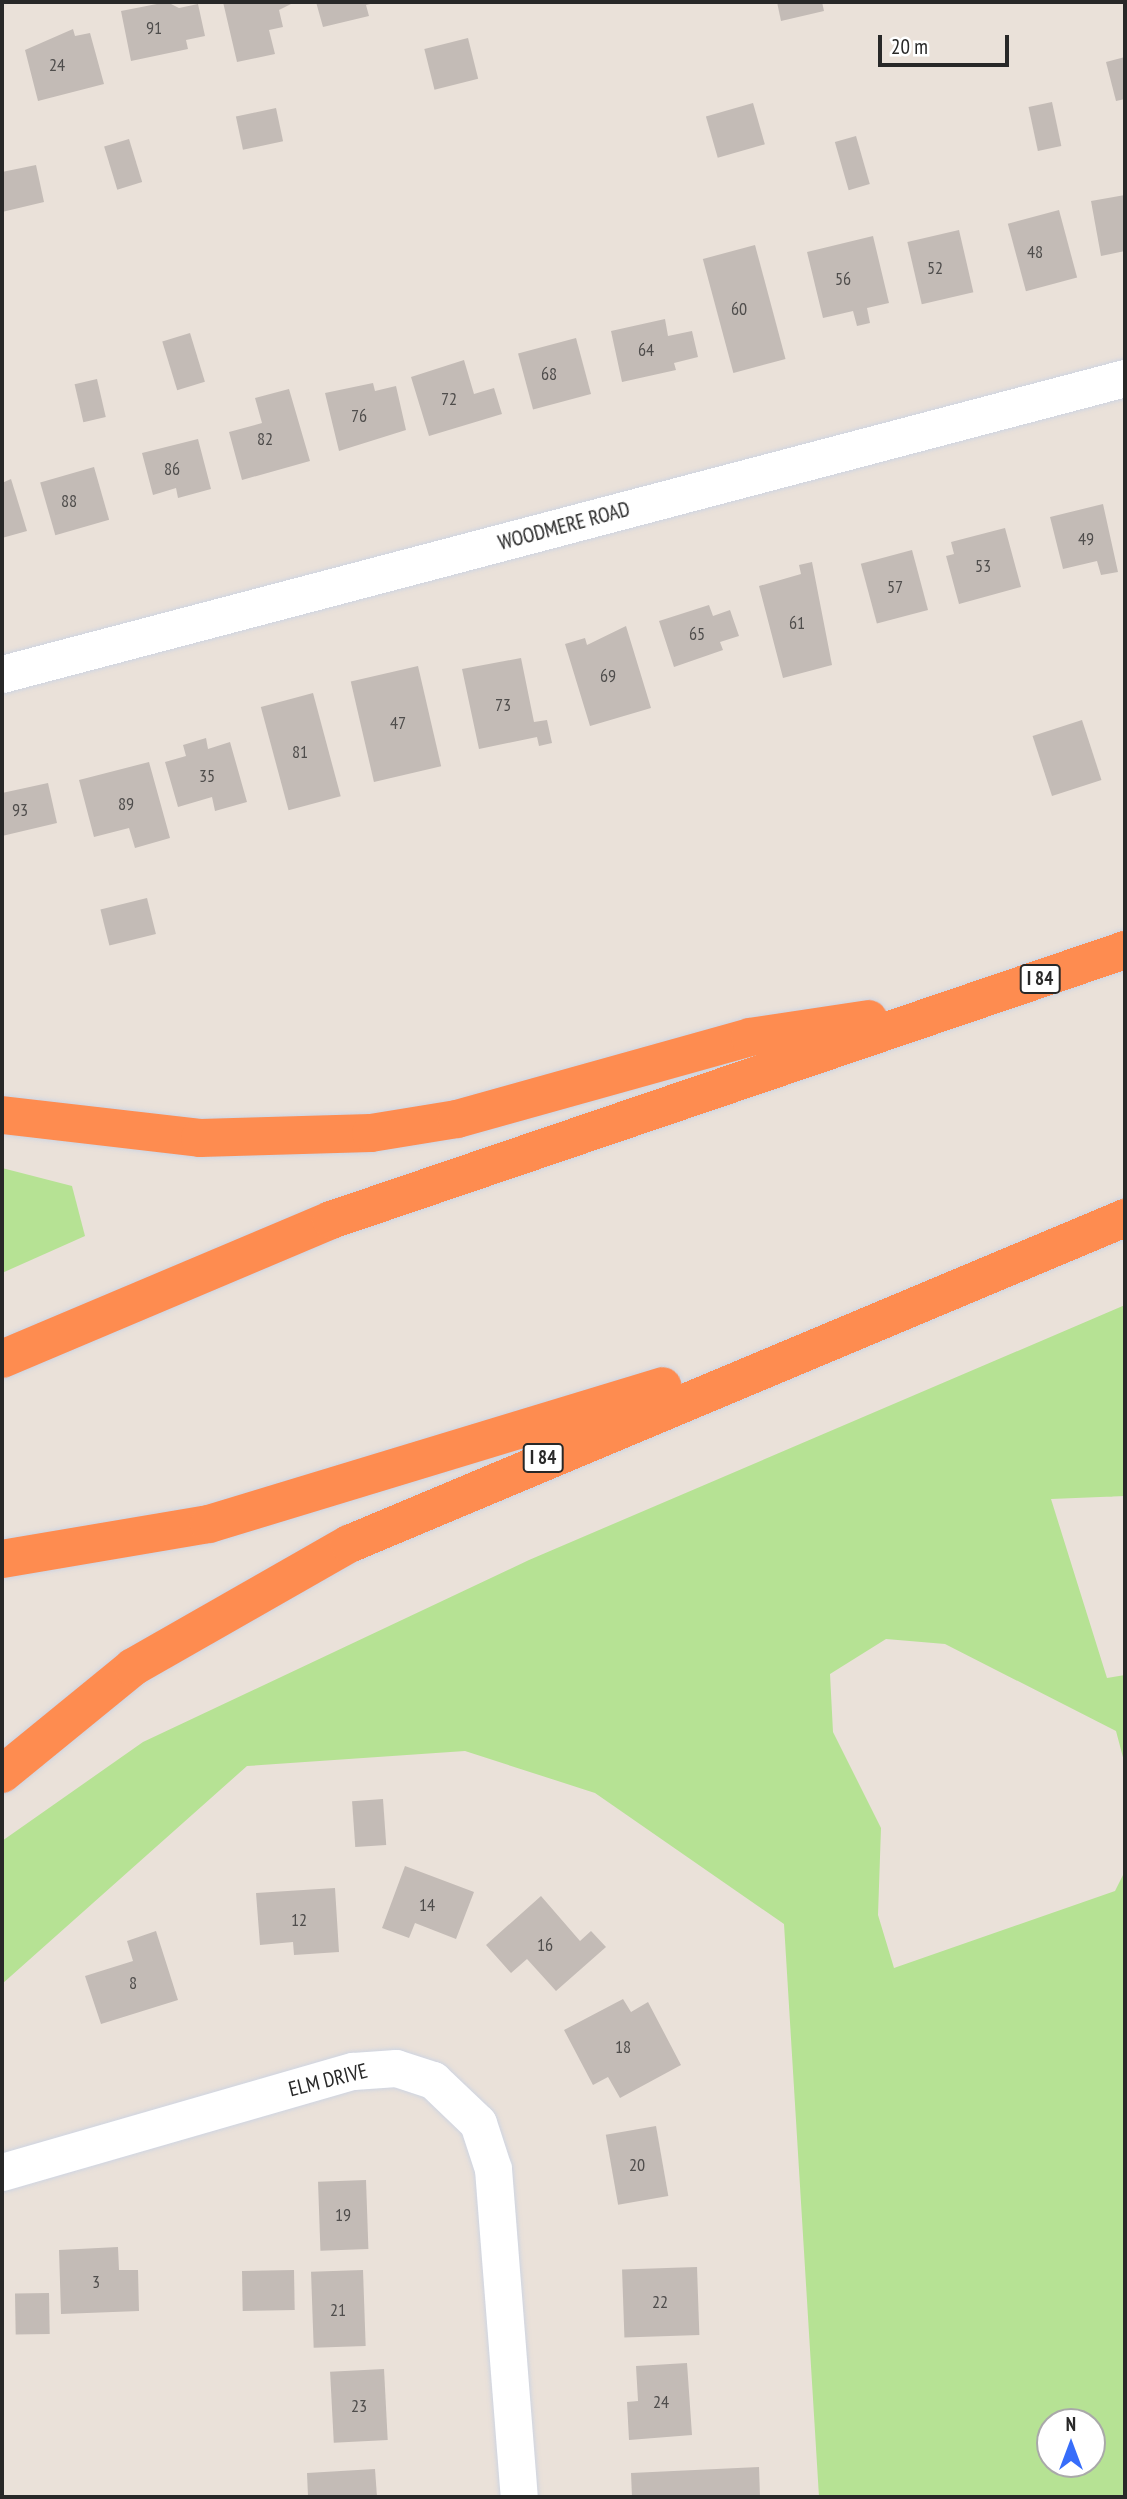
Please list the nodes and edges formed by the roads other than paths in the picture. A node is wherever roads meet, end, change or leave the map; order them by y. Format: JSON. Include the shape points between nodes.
{"nodes":[{"id":1,"x":1125,"y":378,"type":"edge"},
{"id":2,"x":2,"y":674,"type":"edge"},
{"id":3,"x":1125,"y":950,"type":"edge"},
{"id":4,"x":954,"y":1007,"type":"junction"},
{"id":5,"x":2,"y":1115,"type":"edge"},
{"id":6,"x":1125,"y":1218,"type":"edge"},
{"id":7,"x":802,"y":1352,"type":"junction"},
{"id":8,"x":2,"y":1359,"type":"edge"},
{"id":9,"x":2,"y":1559,"type":"edge"},
{"id":10,"x":2,"y":1774,"type":"edge"},
{"id":11,"x":2,"y":2172,"type":"edge"},
{"id":12,"x":519,"y":2497,"type":"edge"}],
"edges":[{"from":1,"to":2,"type":"street","name":"WOODMERE ROAD"},
{"from":3,"to":4,"type":"highway","number":"I 84"},
{"from":4,"to":5,"type":"highway","via":[[750,1037],[457,1119],[371,1133],[200,1138]]},
{"from":4,"to":8,"type":"highway","number":"I 84","via":[[331,1220]]},
{"from":6,"to":7,"type":"highway","number":"I 84"},
{"from":7,"to":9,"type":"highway","via":[[649,1390],[209,1524]]},
{"from":7,"to":10,"type":"highway","number":"I 84","via":[[462,1492],[267,1587],[133,1667]]},
{"from":11,"to":12,"type":"street","name":"ELM DRIVE","via":[[353,2071],[397,2068],[444,2087],[478,2123],[493,2169]]}]}
